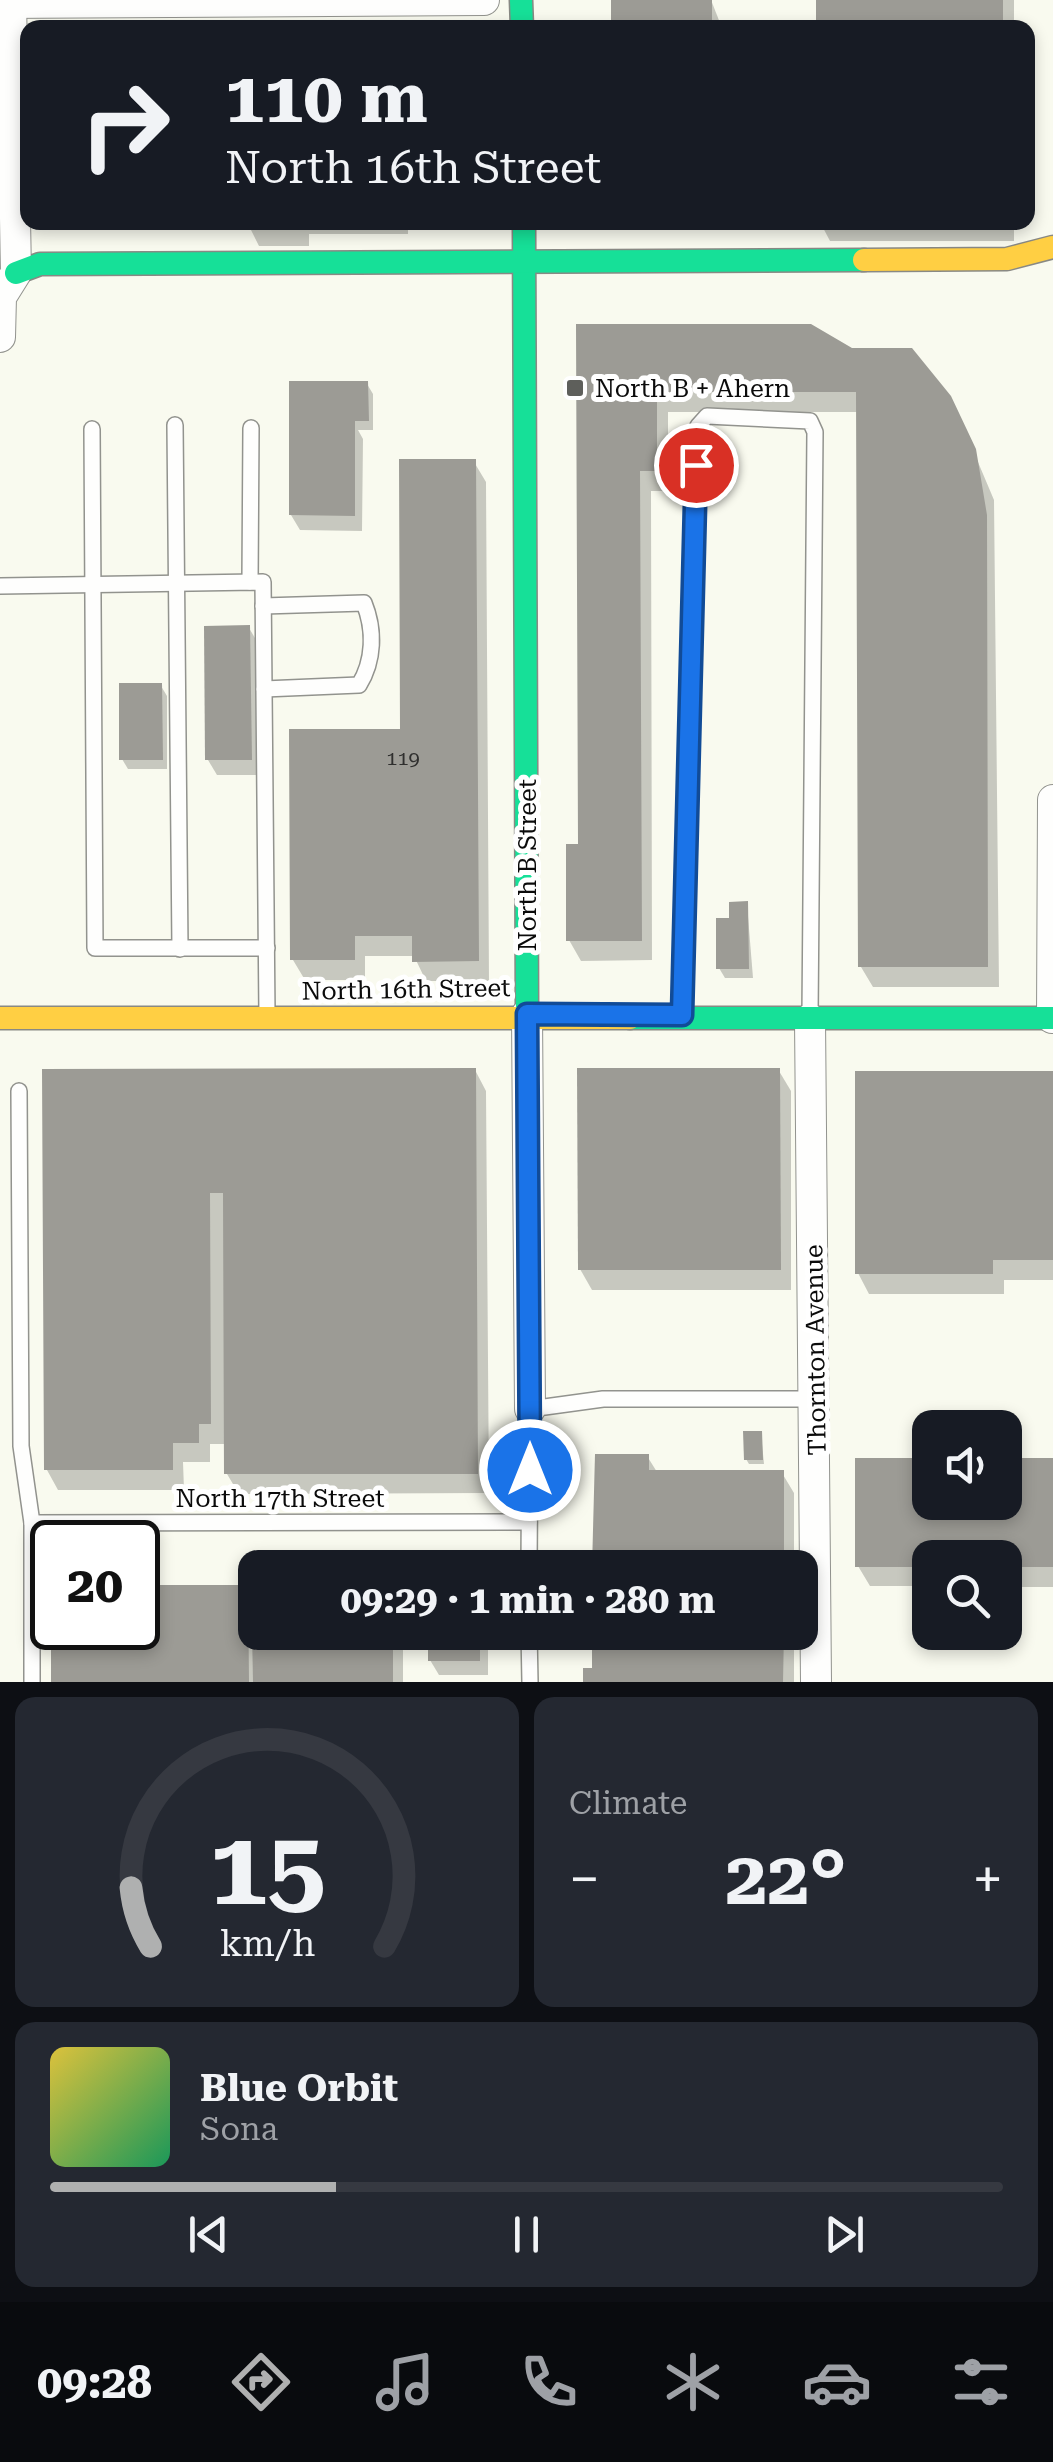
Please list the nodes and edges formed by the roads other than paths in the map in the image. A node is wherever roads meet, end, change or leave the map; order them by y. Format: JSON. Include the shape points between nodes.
{"nodes":[{"id":1,"x":484,"y":0,"type":"edge"},
{"id":2,"x":8,"y":2,"type":"edge"},
{"id":3,"x":524,"y":230,"type":"edge"},
{"id":4,"x":1053,"y":248,"type":"edge"},
{"id":5,"x":524,"y":261,"type":"junction"},
{"id":6,"x":16,"y":273,"type":"junction"},
{"id":7,"x":0,"y":337,"type":"edge"},
{"id":8,"x":175,"y":426,"type":"dead end"},
{"id":9,"x":251,"y":428,"type":"dead end"},
{"id":10,"x":92,"y":429,"type":"dead end"},
{"id":11,"x":250,"y":582,"type":"junction"},
{"id":12,"x":177,"y":583,"type":"junction"},
{"id":13,"x":92,"y":584,"type":"junction"},
{"id":14,"x":0,"y":586,"type":"edge"},
{"id":15,"x":263,"y":606,"type":"junction"},
{"id":16,"x":264,"y":689,"type":"junction"},
{"id":17,"x":1053,"y":800,"type":"edge"},
{"id":18,"x":266,"y":948,"type":"junction"},
{"id":19,"x":180,"y":949,"type":"junction"},
{"id":20,"x":527,"y":1014,"type":"junction"},
{"id":21,"x":682,"y":1015,"type":"junction"},
{"id":22,"x":0,"y":1018,"type":"edge"},
{"id":23,"x":267,"y":1018,"type":"junction"},
{"id":24,"x":810,"y":1018,"type":"junction"},
{"id":25,"x":1052,"y":1018,"type":"edge"},
{"id":26,"x":19,"y":1092,"type":"dead end"},
{"id":27,"x":816,"y":1399,"type":"junction"},
{"id":28,"x":530,"y":1409,"type":"junction"},
{"id":29,"x":32,"y":1520,"type":"edge"},
{"id":30,"x":528,"y":1522,"type":"junction"},
{"id":31,"x":160,"y":1523,"type":"edge"},
{"id":32,"x":529,"y":1550,"type":"edge"},
{"id":33,"x":32,"y":1650,"type":"edge"},
{"id":34,"x":529,"y":1650,"type":"edge"},
{"id":35,"x":32,"y":1682,"type":"edge"},
{"id":36,"x":530,"y":1682,"type":"edge"},
{"id":37,"x":816,"y":1682,"type":"edge"}],
"edges":[{"from":1,"to":2,"type":"street"},
{"from":2,"to":6,"type":"street"},
{"from":3,"to":5,"type":"street","name":"North B Street"},
{"from":4,"to":5,"type":"street","via":[[1007,258]]},
{"from":5,"to":6,"type":"street","via":[[40,264]]},
{"from":5,"to":20,"type":"street","name":"North B Street"},
{"from":6,"to":7,"type":"street","via":[[1,298]]},
{"from":8,"to":12,"type":"lane"},
{"from":9,"to":11,"type":"lane"},
{"from":10,"to":13,"type":"lane"},
{"from":11,"to":12,"type":"lane"},
{"from":11,"to":15,"type":"lane","via":[[263,582]]},
{"from":12,"to":13,"type":"lane"},
{"from":12,"to":19,"type":"lane"},
{"from":13,"to":14,"type":"lane"},
{"from":13,"to":19,"type":"lane","via":[[95,948]]},
{"from":15,"to":16,"type":"lane"},
{"from":15,"to":16,"type":"lane","via":[[364,603],[372,621],[370,668],[359,685]]},
{"from":16,"to":18,"type":"lane"},
{"from":17,"to":25,"type":"street"},
{"from":18,"to":19,"type":"lane"},
{"from":18,"to":23,"type":"lane"},
{"from":20,"to":21,"type":"street","name":"North 16th Street"},
{"from":20,"to":23,"type":"street","name":"North 16th Street"},
{"from":20,"to":28,"type":"street","name":"North B Street"},
{"from":21,"to":24,"type":"street","name":"North 16th Street"},
{"from":21,"to":24,"type":"lane","via":[[698,426],[708,416],[810,420],[815,432]]},
{"from":22,"to":23,"type":"street","name":"North 16th Street"},
{"from":24,"to":25,"type":"street","name":"North 16th Street"},
{"from":24,"to":27,"type":"street","name":"Thornton Avenue"},
{"from":26,"to":29,"type":"lane","via":[[21,1446]]},
{"from":27,"to":28,"type":"lane","via":[[603,1399]]},
{"from":27,"to":37,"type":"street","name":"Thornton Avenue"},
{"from":28,"to":30,"type":"lane","name":"North B Street"},
{"from":30,"to":31,"type":"lane","name":"North 17th Street"},
{"from":30,"to":32,"type":"lane","name":"North B Street"},
{"from":33,"to":35,"type":"lane"},
{"from":34,"to":36,"type":"lane"}]}
